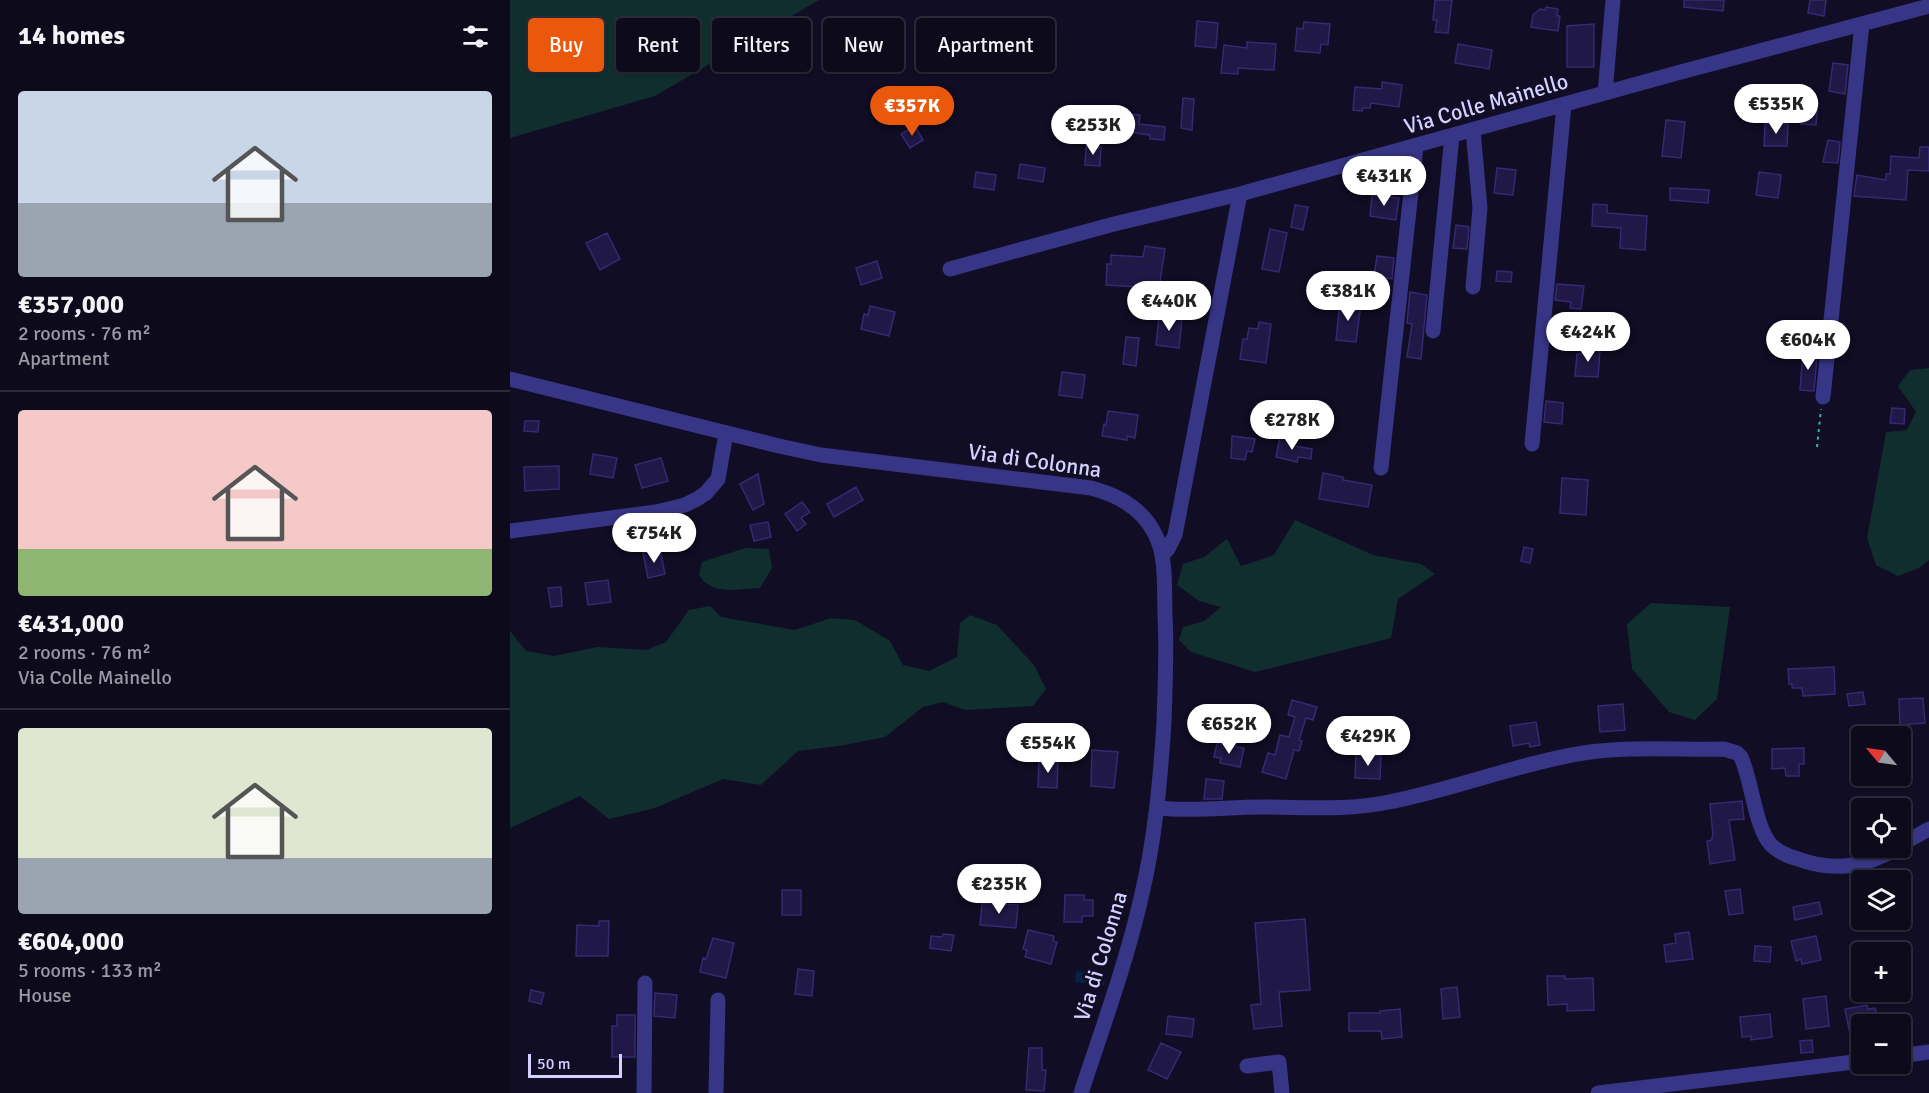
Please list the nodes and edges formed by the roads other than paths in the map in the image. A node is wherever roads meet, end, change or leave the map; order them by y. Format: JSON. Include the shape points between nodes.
{"nodes":[{"id":1,"x":1613,"y":0,"type":"edge"},
{"id":2,"x":1929,"y":6,"type":"edge"},
{"id":3,"x":1862,"y":24,"type":"junction"},
{"id":4,"x":1605,"y":93,"type":"junction"},
{"id":5,"x":1564,"y":105,"type":"junction"},
{"id":6,"x":1473,"y":130,"type":"junction"},
{"id":7,"x":1452,"y":136,"type":"junction"},
{"id":8,"x":1416,"y":146,"type":"junction"},
{"id":9,"x":1240,"y":194,"type":"junction"},
{"id":10,"x":950,"y":269,"type":"dead end"},
{"id":11,"x":1473,"y":287,"type":"dead end"},
{"id":12,"x":1433,"y":331,"type":"dead end"},
{"id":13,"x":510,"y":379,"type":"edge"},
{"id":14,"x":1822,"y":397,"type":"road end"},
{"id":15,"x":726,"y":433,"type":"junction"},
{"id":16,"x":1532,"y":444,"type":"dead end"},
{"id":17,"x":1381,"y":468,"type":"dead end"},
{"id":18,"x":510,"y":531,"type":"edge"},
{"id":19,"x":1162,"y":555,"type":"junction"},
{"id":20,"x":1158,"y":808,"type":"junction"},
{"id":21,"x":1929,"y":829,"type":"edge"},
{"id":22,"x":1911,"y":839,"type":"edge"},
{"id":23,"x":1876,"y":858,"type":"edge"},
{"id":24,"x":645,"y":983,"type":"dead end"},
{"id":25,"x":718,"y":1000,"type":"dead end"},
{"id":26,"x":1929,"y":1052,"type":"edge"},
{"id":27,"x":1911,"y":1054,"type":"edge"},
{"id":28,"x":1851,"y":1062,"type":"edge"},
{"id":29,"x":1247,"y":1066,"type":"dead end"},
{"id":30,"x":644,"y":1093,"type":"edge"},
{"id":31,"x":716,"y":1093,"type":"edge"},
{"id":32,"x":1081,"y":1093,"type":"edge"},
{"id":33,"x":1282,"y":1093,"type":"edge"},
{"id":34,"x":1598,"y":1093,"type":"edge"}],
"edges":[{"from":1,"to":4,"type":"street"},
{"from":2,"to":3,"type":"street","name":"Via Colle Mainello"},
{"from":3,"to":4,"type":"street","name":"Via Colle Mainello"},
{"from":3,"to":14,"type":"street"},
{"from":4,"to":5,"type":"street","name":"Via Colle Mainello"},
{"from":5,"to":6,"type":"street","name":"Via Colle Mainello"},
{"from":5,"to":16,"type":"street"},
{"from":6,"to":7,"type":"street","name":"Via Colle Mainello"},
{"from":6,"to":11,"type":"street","via":[[1480,208]]},
{"from":7,"to":8,"type":"street","name":"Via Colle Mainello"},
{"from":7,"to":12,"type":"street"},
{"from":8,"to":9,"type":"street","name":"Via Colle Mainello"},
{"from":8,"to":17,"type":"street"},
{"from":9,"to":10,"type":"street","name":"Via Colle Mainello"},
{"from":9,"to":19,"type":"street","via":[[1175,535]]},
{"from":13,"to":15,"type":"street","name":"Via di Colonna"},
{"from":15,"to":18,"type":"street","via":[[718,479],[706,493],[685,505]]},
{"from":15,"to":19,"type":"street","name":"Via di Colonna","via":[[862,461],[1105,492],[1126,502],[1145,520]]},
{"from":19,"to":20,"type":"street","name":"Via di Colonna","via":[[1167,660]]},
{"from":20,"to":23,"type":"street","via":[[1350,809],[1409,798],[1584,753],[1724,749],[1741,757],[1766,837],[1778,851],[1808,862],[1842,867]]},
{"from":20,"to":32,"type":"street","name":"Via di Colonna","via":[[1134,928]]},
{"from":21,"to":22,"type":"street"},
{"from":24,"to":30,"type":"street"},
{"from":25,"to":31,"type":"street"},
{"from":26,"to":27,"type":"street"},
{"from":28,"to":34,"type":"street"},
{"from":29,"to":33,"type":"street","via":[[1279,1062]]}]}
